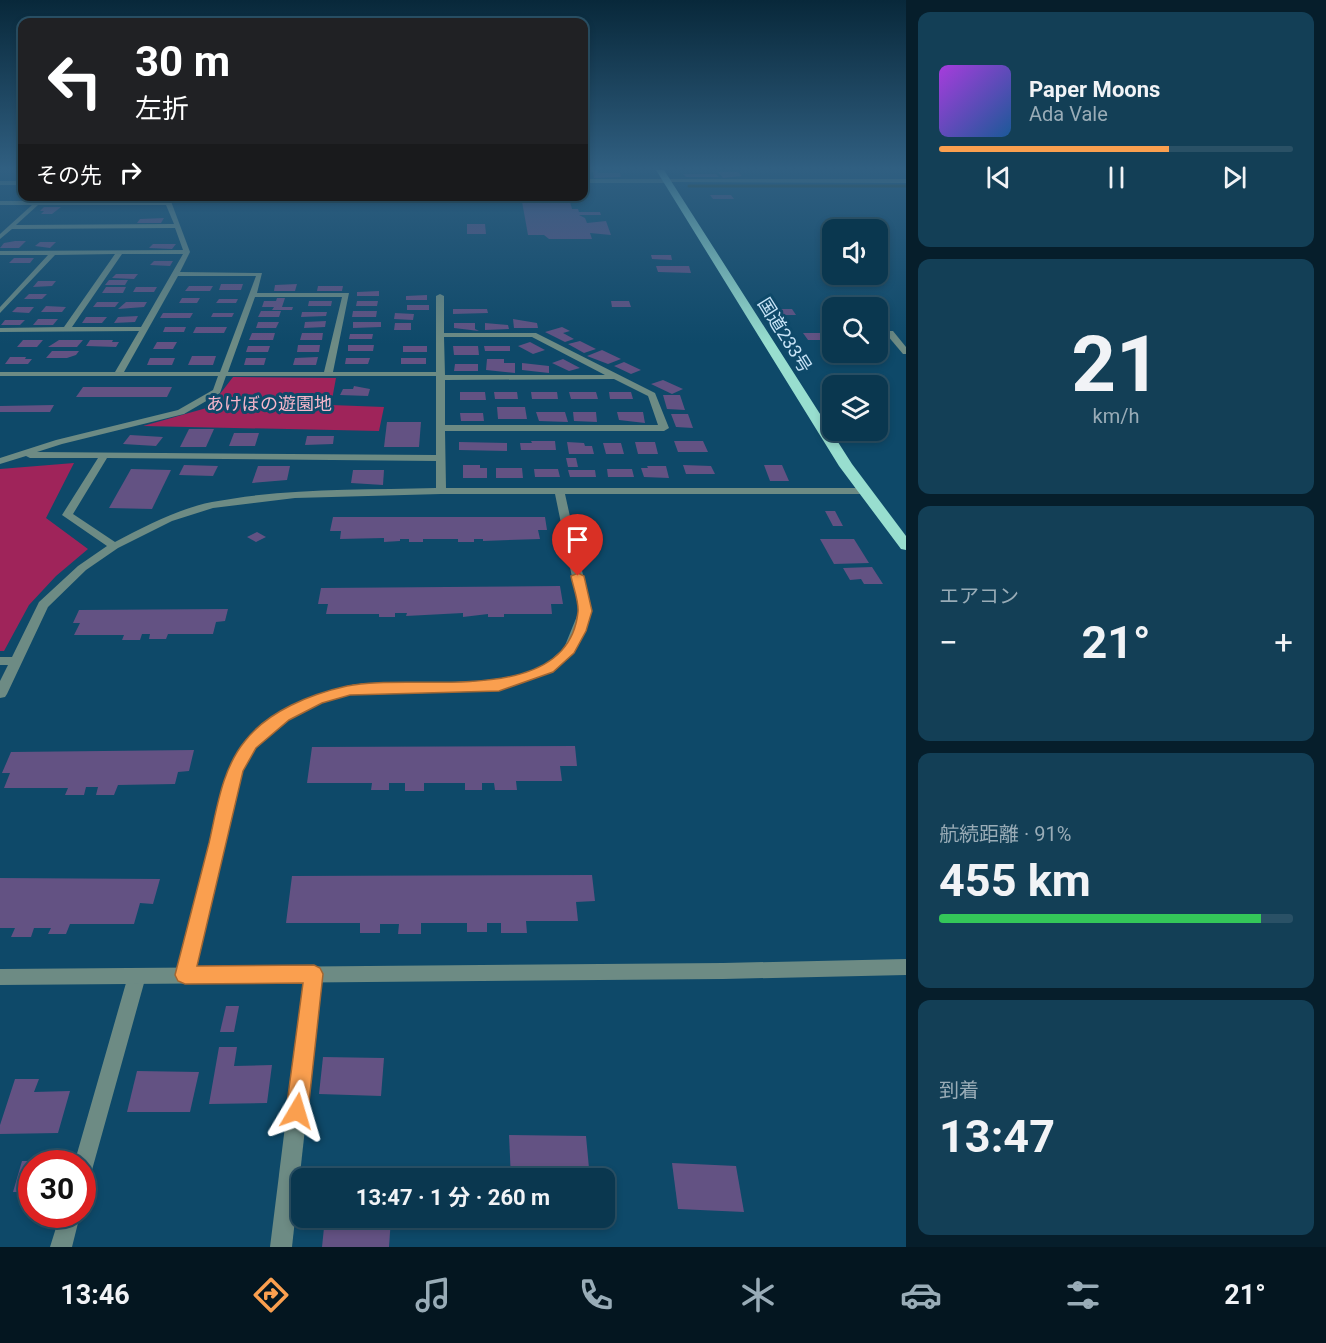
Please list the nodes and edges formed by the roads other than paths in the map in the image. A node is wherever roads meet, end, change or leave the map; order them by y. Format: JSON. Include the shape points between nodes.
{"nodes":[{"id":1,"x":179,"y":228,"type":"edge"},
{"id":2,"x":698,"y":228,"type":"edge"},
{"id":3,"x":120,"y":252,"type":"junction"},
{"id":4,"x":188,"y":252,"type":"junction"},
{"id":5,"x":0,"y":253,"type":"edge"},
{"id":6,"x":52,"y":253,"type":"junction"},
{"id":7,"x":174,"y":274,"type":"junction"},
{"id":8,"x":254,"y":295,"type":"junction"},
{"id":9,"x":440,"y":296,"type":"dead end"},
{"id":10,"x":0,"y":311,"type":"edge"},
{"id":11,"x":143,"y":329,"type":"junction"},
{"id":12,"x":0,"y":330,"type":"edge"},
{"id":13,"x":66,"y":330,"type":"junction"},
{"id":14,"x":890,"y":333,"type":"dead end"},
{"id":15,"x":440,"y":335,"type":"junction"},
{"id":16,"x":906,"y":352,"type":"edge"},
{"id":17,"x":0,"y":374,"type":"edge"},
{"id":18,"x":118,"y":374,"type":"junction"},
{"id":19,"x":225,"y":374,"type":"junction"},
{"id":20,"x":328,"y":374,"type":"junction"},
{"id":21,"x":440,"y":376,"type":"junction"},
{"id":22,"x":618,"y":377,"type":"junction"},
{"id":23,"x":441,"y":428,"type":"junction"},
{"id":24,"x":20,"y":455,"type":"junction"},
{"id":25,"x":104,"y":456,"type":"junction"},
{"id":26,"x":441,"y":458,"type":"junction"},
{"id":27,"x":2,"y":460,"type":"edge"},
{"id":28,"x":441,"y":491,"type":"junction"},
{"id":29,"x":863,"y":491,"type":"junction"},
{"id":30,"x":560,"y":492,"type":"junction"},
{"id":31,"x":114,"y":546,"type":"junction"},
{"id":32,"x":906,"y":546,"type":"edge"},
{"id":33,"x":0,"y":661,"type":"edge"},
{"id":34,"x":17,"y":661,"type":"junction"},
{"id":35,"x":0,"y":694,"type":"edge"},
{"id":36,"x":906,"y":967,"type":"edge"},
{"id":37,"x":314,"y":974,"type":"junction"},
{"id":38,"x":185,"y":975,"type":"junction"},
{"id":39,"x":136,"y":976,"type":"junction"},
{"id":40,"x":0,"y":977,"type":"edge"},
{"id":41,"x":88,"y":1150,"type":"edge"},
{"id":42,"x":66,"y":1228,"type":"edge"},
{"id":43,"x":61,"y":1247,"type":"edge"},
{"id":44,"x":281,"y":1247,"type":"edge"}],
"edges":[{"from":1,"to":4,"type":"street"},
{"from":2,"to":29,"type":"highway","name":"国道233号"},
{"from":3,"to":4,"type":"street"},
{"from":3,"to":6,"type":"street"},
{"from":3,"to":13,"type":"street"},
{"from":4,"to":7,"type":"street"},
{"from":5,"to":6,"type":"street"},
{"from":6,"to":10,"type":"street"},
{"from":7,"to":8,"type":"street","via":[[260,274]]},
{"from":7,"to":11,"type":"street"},
{"from":8,"to":19,"type":"street"},
{"from":8,"to":20,"type":"street","via":[[346,295]]},
{"from":9,"to":15,"type":"street"},
{"from":11,"to":13,"type":"street"},
{"from":11,"to":18,"type":"street"},
{"from":12,"to":13,"type":"street"},
{"from":14,"to":16,"type":"street"},
{"from":15,"to":21,"type":"street"},
{"from":15,"to":22,"type":"street","via":[[533,335]]},
{"from":17,"to":18,"type":"street"},
{"from":18,"to":19,"type":"street"},
{"from":19,"to":20,"type":"street"},
{"from":19,"to":24,"type":"street","via":[[217,391],[181,411]]},
{"from":20,"to":21,"type":"street"},
{"from":21,"to":22,"type":"street"},
{"from":21,"to":23,"type":"street"},
{"from":22,"to":23,"type":"street","via":[[652,395],[664,428]]},
{"from":23,"to":26,"type":"street"},
{"from":24,"to":25,"type":"street"},
{"from":24,"to":27,"type":"street"},
{"from":25,"to":26,"type":"street"},
{"from":25,"to":31,"type":"street","via":[[67,515]]},
{"from":26,"to":28,"type":"street"},
{"from":28,"to":30,"type":"street"},
{"from":28,"to":31,"type":"street","via":[[295,495],[212,505],[168,519]]},
{"from":29,"to":30,"type":"street"},
{"from":29,"to":32,"type":"highway","name":"国道233号"},
{"from":30,"to":38,"type":"street","via":[[585,611],[569,650],[548,669],[499,686],[349,690],[283,716],[251,744],[235,771]]},
{"from":31,"to":34,"type":"street","via":[[82,567],[43,605]]},
{"from":33,"to":34,"type":"street"},
{"from":34,"to":35,"type":"street"},
{"from":36,"to":37,"type":"street"},
{"from":37,"to":38,"type":"street"},
{"from":37,"to":44,"type":"street"},
{"from":38,"to":39,"type":"street"},
{"from":39,"to":40,"type":"street"},
{"from":39,"to":41,"type":"street"},
{"from":42,"to":43,"type":"street"}]}
